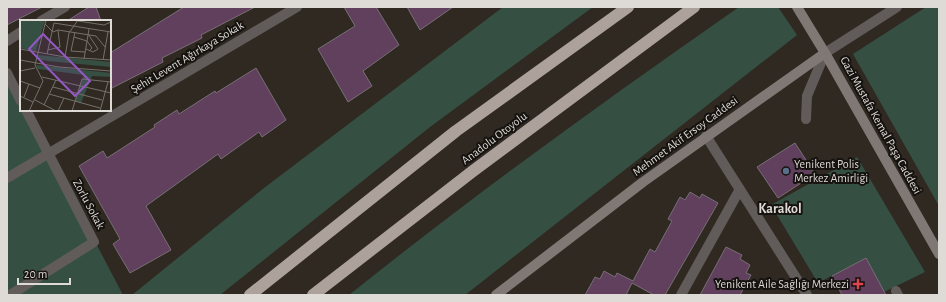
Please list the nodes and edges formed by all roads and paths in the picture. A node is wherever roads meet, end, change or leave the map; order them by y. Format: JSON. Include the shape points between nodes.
{"nodes":[{"id":1,"x":65,"y":7,"type":"edge"},
{"id":2,"x":297,"y":7,"type":"edge"},
{"id":3,"x":628,"y":7,"type":"edge"},
{"id":4,"x":694,"y":7,"type":"edge"},
{"id":5,"x":897,"y":7,"type":"edge"},
{"id":6,"x":798,"y":8,"type":"edge"},
{"id":7,"x":43,"y":20,"type":"edge"},
{"id":8,"x":20,"y":33,"type":"edge"},
{"id":9,"x":7,"y":41,"type":"edge"},
{"id":10,"x":825,"y":53,"type":"junction"},
{"id":11,"x":7,"y":73,"type":"edge"},
{"id":12,"x":20,"y":99,"type":"edge"},
{"id":13,"x":26,"y":111,"type":"edge"},
{"id":14,"x":806,"y":119,"type":"dead end"},
{"id":15,"x":706,"y":136,"type":"junction"},
{"id":16,"x":48,"y":155,"type":"junction"},
{"id":17,"x":7,"y":178,"type":"edge"},
{"id":18,"x":740,"y":189,"type":"junction"},
{"id":19,"x":939,"y":254,"type":"edge"},
{"id":20,"x":502,"y":293,"type":"edge"},
{"id":21,"x":10,"y":295,"type":"edge"},
{"id":22,"x":250,"y":295,"type":"edge"},
{"id":23,"x":313,"y":295,"type":"edge"},
{"id":24,"x":681,"y":295,"type":"edge"},
{"id":25,"x":806,"y":295,"type":"edge"}],
"edges":[{"from":1,"to":7,"type":"street"},
{"from":2,"to":16,"type":"street","name":"Şehit Levent Ağırkaya Sokak"},
{"from":3,"to":22,"type":"highway","via":[[456,131]]},
{"from":4,"to":23,"type":"highway","name":"Anadolu Otoyolu","via":[[473,171]]},
{"from":5,"to":10,"type":"street","name":"Mehmet Akif Ersoy Caddesi"},
{"from":6,"to":10,"type":"street","name":"Gazi Mustafa Kemal Paşa Caddesi"},
{"from":8,"to":9,"type":"street"},
{"from":10,"to":14,"type":"street","via":[[807,96]]},
{"from":10,"to":15,"type":"street","name":"Mehmet Akif Ersoy Caddesi"},
{"from":10,"to":19,"type":"street","name":"Gazi Mustafa Kemal Paşa Caddesi"},
{"from":11,"to":12,"type":"street"},
{"from":13,"to":16,"type":"street","name":"Zorlu Sokak"},
{"from":15,"to":18,"type":"street"},
{"from":15,"to":20,"type":"street","name":"Mehmet Akif Ersoy Caddesi","via":[[637,186]]},
{"from":16,"to":17,"type":"street","name":"Şehit Levent Ağırkaya Sokak"},
{"from":16,"to":21,"type":"street","name":"Zorlu Sokak","via":[[94,242]]},
{"from":18,"to":24,"type":"street"},
{"from":18,"to":25,"type":"street"}]}
